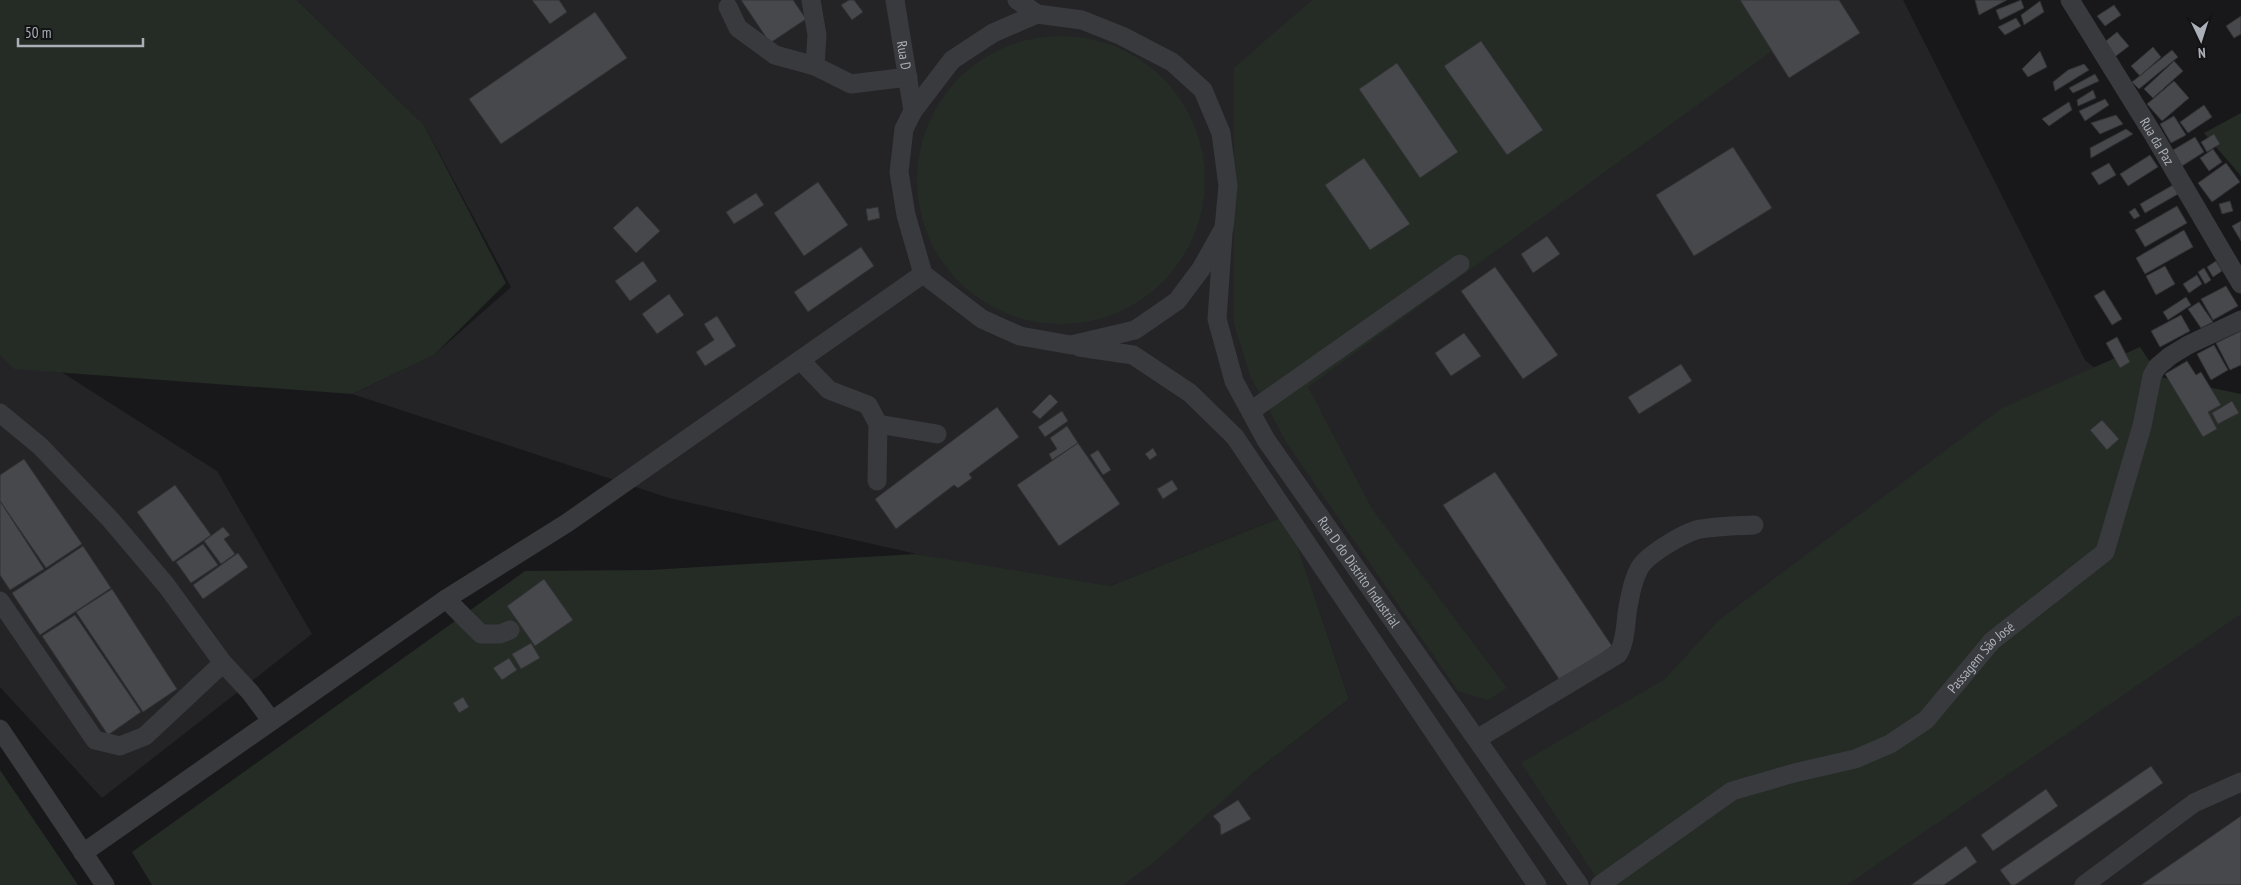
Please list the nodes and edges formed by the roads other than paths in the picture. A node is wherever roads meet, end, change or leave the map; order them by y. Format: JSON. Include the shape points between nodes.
{"nodes":[{"id":1,"x":811,"y":0,"type":"edge"},
{"id":2,"x":895,"y":0,"type":"edge"},
{"id":3,"x":1018,"y":0,"type":"edge"},
{"id":4,"x":2070,"y":0,"type":"edge"},
{"id":5,"x":728,"y":7,"type":"dead end"},
{"id":6,"x":1037,"y":14,"type":"junction"},
{"id":7,"x":815,"y":66,"type":"junction"},
{"id":8,"x":908,"y":77,"type":"junction"},
{"id":9,"x":913,"y":111,"type":"junction"},
{"id":10,"x":1224,"y":228,"type":"junction"},
{"id":11,"x":1460,"y":264,"type":"dead end"},
{"id":12,"x":923,"y":274,"type":"junction"},
{"id":13,"x":2241,"y":284,"type":"edge"},
{"id":14,"x":2241,"y":320,"type":"edge"},
{"id":15,"x":1071,"y":346,"type":"junction"},
{"id":16,"x":800,"y":360,"type":"junction"},
{"id":17,"x":1251,"y":411,"type":"junction"},
{"id":18,"x":0,"y":413,"type":"edge"},
{"id":19,"x":878,"y":424,"type":"junction"},
{"id":20,"x":937,"y":434,"type":"dead end"},
{"id":21,"x":877,"y":481,"type":"dead end"},
{"id":22,"x":1754,"y":525,"type":"dead end"},
{"id":23,"x":446,"y":599,"type":"junction"},
{"id":24,"x":0,"y":601,"type":"edge"},
{"id":25,"x":510,"y":630,"type":"dead end"},
{"id":26,"x":223,"y":663,"type":"junction"},
{"id":27,"x":271,"y":720,"type":"junction"},
{"id":28,"x":0,"y":729,"type":"edge"},
{"id":29,"x":1477,"y":739,"type":"junction"},
{"id":30,"x":2241,"y":782,"type":"edge"},
{"id":31,"x":83,"y":853,"type":"junction"},
{"id":32,"x":105,"y":885,"type":"edge"},
{"id":33,"x":1537,"y":885,"type":"edge"},
{"id":34,"x":1579,"y":885,"type":"edge"},
{"id":35,"x":1600,"y":885,"type":"edge"},
{"id":36,"x":2084,"y":885,"type":"edge"}],
"edges":[{"from":1,"to":7,"type":"street","via":[[816,35]]},
{"from":2,"to":8,"type":"street","name":"Rua D"},
{"from":3,"to":6,"type":"street"},
{"from":4,"to":13,"type":"street","name":"Rua da Paz"},
{"from":5,"to":7,"type":"street","via":[[738,28],[775,55]]},
{"from":6,"to":9,"type":"street","via":[[993,33],[952,60]]},
{"from":6,"to":10,"type":"street","name":"Rua D do Distrito Industrial","via":[[1082,20],[1122,36],[1172,62],[1203,90],[1221,133],[1228,186]]},
{"from":7,"to":8,"type":"street","via":[[851,84]]},
{"from":8,"to":9,"type":"street","name":"Rua D"},
{"from":9,"to":12,"type":"street","via":[[904,129],[899,172],[906,215]]},
{"from":10,"to":15,"type":"street","via":[[1178,301],[1135,330]]},
{"from":10,"to":17,"type":"street","name":"Rua D do Distrito Industrial","via":[[1217,320],[1234,381]]},
{"from":11,"to":17,"type":"street"},
{"from":12,"to":15,"type":"street","name":"Rua D do Distrito Industrial","via":[[982,319],[1020,336]]},
{"from":12,"to":16,"type":"street"},
{"from":14,"to":35,"type":"street","name":"Passagem São José","via":[[2188,345],[2157,367],[2105,552],[1992,641],[1926,720],[1890,744],[1855,759],[1732,791]]},
{"from":15,"to":33,"type":"street","name":"Rua D do Distrito Industrial","via":[[1133,355],[1190,393],[1235,437]]},
{"from":16,"to":19,"type":"street","via":[[828,390],[868,406]]},
{"from":16,"to":23,"type":"street","via":[[567,523]]},
{"from":17,"to":29,"type":"street","name":"Rua D do Distrito Industrial","via":[[1266,440]]},
{"from":18,"to":26,"type":"street","via":[[40,446],[110,519],[166,585]]},
{"from":19,"to":20,"type":"street"},
{"from":19,"to":21,"type":"street"},
{"from":22,"to":29,"type":"street","via":[[1696,530],[1646,559],[1639,568],[1631,591],[1622,647],[1618,654]]},
{"from":23,"to":25,"type":"street","via":[[481,634],[500,634]]},
{"from":23,"to":27,"type":"street"},
{"from":24,"to":26,"type":"street","via":[[95,740],[120,746],[145,736]]},
{"from":26,"to":27,"type":"street"},
{"from":27,"to":31,"type":"street"},
{"from":28,"to":31,"type":"street"},
{"from":29,"to":34,"type":"street","name":"Rua D do Distrito Industrial"},
{"from":30,"to":36,"type":"street","via":[[2194,803]]},
{"from":31,"to":32,"type":"street"}]}
